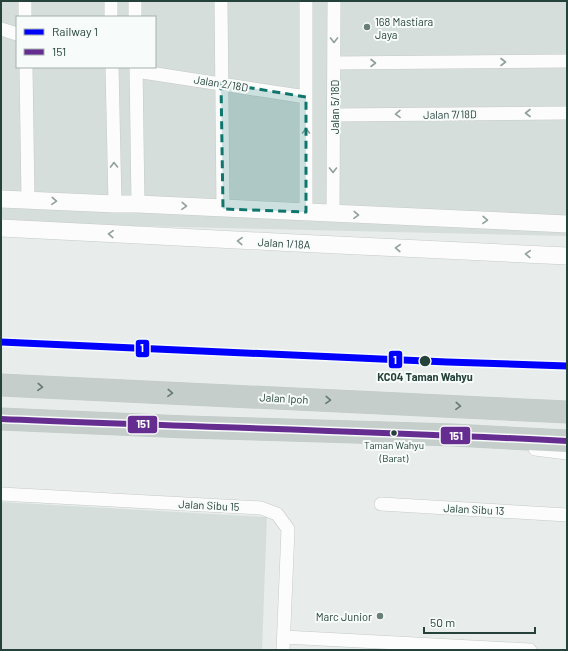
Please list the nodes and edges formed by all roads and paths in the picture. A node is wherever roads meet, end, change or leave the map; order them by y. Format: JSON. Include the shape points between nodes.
{"nodes":[{"id":1,"x":24,"y":1,"type":"edge"},
{"id":2,"x":111,"y":1,"type":"edge"},
{"id":3,"x":135,"y":1,"type":"edge"},
{"id":4,"x":221,"y":1,"type":"edge"},
{"id":5,"x":306,"y":1,"type":"edge"},
{"id":6,"x":334,"y":1,"type":"edge"},
{"id":7,"x":25,"y":16,"type":"edge"},
{"id":8,"x":111,"y":16,"type":"edge"},
{"id":9,"x":135,"y":16,"type":"edge"},
{"id":10,"x":1,"y":29,"type":"edge"},
{"id":11,"x":16,"y":34,"type":"edge"},
{"id":12,"x":567,"y":61,"type":"edge"},
{"id":13,"x":334,"y":63,"type":"junction"},
{"id":14,"x":26,"y":68,"type":"edge"},
{"id":15,"x":112,"y":68,"type":"edge"},
{"id":16,"x":136,"y":69,"type":"edge"},
{"id":17,"x":221,"y":83,"type":"junction"},
{"id":18,"x":306,"y":97,"type":"junction"},
{"id":19,"x":567,"y":113,"type":"edge"},
{"id":20,"x":334,"y":115,"type":"junction"},
{"id":21,"x":1,"y":199,"type":"edge"},
{"id":22,"x":28,"y":200,"type":"junction"},
{"id":23,"x":115,"y":204,"type":"junction"},
{"id":24,"x":138,"y":204,"type":"junction"},
{"id":25,"x":223,"y":209,"type":"junction"},
{"id":26,"x":306,"y":212,"type":"junction"},
{"id":27,"x":333,"y":214,"type":"junction"},
{"id":28,"x":567,"y":224,"type":"edge"},
{"id":29,"x":1,"y":228,"type":"edge"},
{"id":30,"x":567,"y":256,"type":"edge"},
{"id":31,"x":1,"y":385,"type":"edge"},
{"id":32,"x":567,"y":412,"type":"edge"},
{"id":33,"x":1,"y":419,"type":"edge"},
{"id":34,"x":453,"y":435,"type":"junction"},
{"id":35,"x":567,"y":441,"type":"edge"},
{"id":36,"x":567,"y":453,"type":"edge"},
{"id":37,"x":1,"y":494,"type":"edge"},
{"id":38,"x":381,"y":504,"type":"dead end"},
{"id":39,"x":567,"y":515,"type":"edge"},
{"id":40,"x":283,"y":644,"type":"edge"},
{"id":41,"x":530,"y":650,"type":"edge"}],
"edges":[{"from":1,"to":7,"type":"street"},
{"from":2,"to":8,"type":"street"},
{"from":3,"to":9,"type":"street"},
{"from":4,"to":17,"type":"street"},
{"from":5,"to":18,"type":"street"},
{"from":6,"to":13,"type":"street","name":"Jalan 5/18D","one_way":true},
{"from":10,"to":11,"type":"street"},
{"from":13,"to":12,"type":"street","one_way":true},
{"from":13,"to":20,"type":"street","name":"Jalan 5/18D"},
{"from":14,"to":22,"type":"street"},
{"from":23,"to":15,"type":"street","one_way":true},
{"from":16,"to":17,"type":"street","name":"Jalan 2/18D"},
{"from":16,"to":24,"type":"street"},
{"from":17,"to":18,"type":"street","name":"Jalan 2/18D"},
{"from":17,"to":25,"type":"street"},
{"from":26,"to":18,"type":"street","one_way":true},
{"from":19,"to":20,"type":"street","name":"Jalan 7/18D","one_way":true},
{"from":20,"to":27,"type":"street","name":"Jalan 5/18D","one_way":true},
{"from":21,"to":22,"type":"street"},
{"from":22,"to":23,"type":"street","one_way":true},
{"from":23,"to":24,"type":"street"},
{"from":24,"to":25,"type":"street","one_way":true},
{"from":25,"to":26,"type":"street"},
{"from":26,"to":27,"type":"street"},
{"from":27,"to":28,"type":"street","one_way":true},
{"from":30,"to":29,"type":"street","name":"Jalan 1/18A","one_way":true},
{"from":31,"to":32,"type":"highway","name":"Jalan Ipoh","one_way":true},
{"from":33,"to":34,"type":"highway"},
{"from":34,"to":35,"type":"highway"},
{"from":34,"to":36,"type":"street","via":[[491,444]]},
{"from":37,"to":40,"type":"street","name":"Jalan Sibu 15","via":[[261,508],[277,514],[288,529]]},
{"from":38,"to":39,"type":"street","name":"Jalan Sibu 13"},
{"from":40,"to":41,"type":"street"}]}
